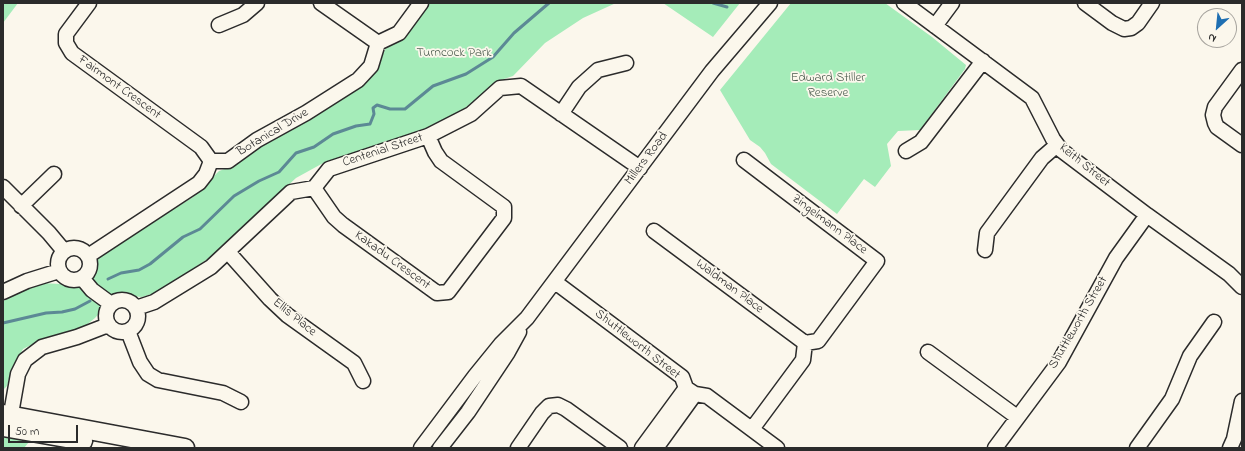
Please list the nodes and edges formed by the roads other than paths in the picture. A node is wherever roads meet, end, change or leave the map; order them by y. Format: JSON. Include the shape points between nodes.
{"nodes":[{"id":1,"x":88,"y":3,"type":"edge"},
{"id":2,"x":257,"y":3,"type":"edge"},
{"id":3,"x":321,"y":3,"type":"edge"},
{"id":4,"x":421,"y":3,"type":"edge"},
{"id":5,"x":770,"y":3,"type":"edge"},
{"id":6,"x":904,"y":3,"type":"edge"},
{"id":7,"x":952,"y":3,"type":"edge"},
{"id":8,"x":1085,"y":3,"type":"edge"},
{"id":9,"x":1152,"y":3,"type":"edge"},
{"id":10,"x":219,"y":25,"type":"dead end"},
{"id":11,"x":935,"y":26,"type":"junction"},
{"id":12,"x":378,"y":43,"type":"junction"},
{"id":13,"x":983,"y":61,"type":"junction"},
{"id":14,"x":626,"y":63,"type":"dead end"},
{"id":15,"x":1242,"y":70,"type":"edge"},
{"id":16,"x":561,"y":114,"type":"junction"},
{"id":17,"x":428,"y":136,"type":"junction"},
{"id":18,"x":1057,"y":145,"type":"junction"},
{"id":19,"x":1242,"y":145,"type":"edge"},
{"id":20,"x":906,"y":151,"type":"dead end"},
{"id":21,"x":744,"y":160,"type":"dead end"},
{"id":22,"x":211,"y":161,"type":"junction"},
{"id":23,"x":640,"y":168,"type":"junction"},
{"id":24,"x":54,"y":174,"type":"dead end"},
{"id":25,"x":3,"y":187,"type":"edge"},
{"id":26,"x":314,"y":188,"type":"junction"},
{"id":27,"x":21,"y":206,"type":"junction"},
{"id":28,"x":1147,"y":215,"type":"junction"},
{"id":29,"x":654,"y":231,"type":"dead end"},
{"id":30,"x":985,"y":250,"type":"dead end"},
{"id":31,"x":64,"y":251,"type":"junction"},
{"id":32,"x":228,"y":252,"type":"junction"},
{"id":33,"x":88,"y":256,"type":"junction"},
{"id":34,"x":59,"y":271,"type":"junction"},
{"id":35,"x":82,"y":278,"type":"junction"},
{"id":36,"x":555,"y":282,"type":"junction"},
{"id":37,"x":1242,"y":288,"type":"edge"},
{"id":38,"x":3,"y":292,"type":"edge"},
{"id":39,"x":111,"y":304,"type":"junction"},
{"id":40,"x":136,"y":308,"type":"junction"},
{"id":41,"x":527,"y":318,"type":"junction"},
{"id":42,"x":1214,"y":322,"type":"dead end"},
{"id":43,"x":108,"y":325,"type":"junction"},
{"id":44,"x":128,"y":332,"type":"junction"},
{"id":45,"x":805,"y":343,"type":"junction"},
{"id":46,"x":928,"y":352,"type":"dead end"},
{"id":47,"x":363,"y":381,"type":"dead end"},
{"id":48,"x":690,"y":391,"type":"junction"},
{"id":49,"x":1242,"y":401,"type":"edge"},
{"id":50,"x":241,"y":402,"type":"dead end"},
{"id":51,"x":1018,"y":417,"type":"junction"},
{"id":52,"x":6,"y":421,"type":"edge"},
{"id":53,"x":1238,"y":423,"type":"junction"},
{"id":54,"x":752,"y":430,"type":"junction"},
{"id":55,"x":123,"y":448,"type":"edge"},
{"id":56,"x":185,"y":448,"type":"edge"},
{"id":57,"x":421,"y":448,"type":"edge"},
{"id":58,"x":441,"y":448,"type":"edge"},
{"id":59,"x":518,"y":448,"type":"edge"},
{"id":60,"x":620,"y":448,"type":"edge"},
{"id":61,"x":642,"y":448,"type":"edge"},
{"id":62,"x":656,"y":448,"type":"edge"},
{"id":63,"x":777,"y":448,"type":"edge"},
{"id":64,"x":995,"y":448,"type":"edge"},
{"id":65,"x":1137,"y":448,"type":"edge"},
{"id":66,"x":1220,"y":448,"type":"edge"},
{"id":67,"x":1230,"y":448,"type":"edge"}],
"edges":[{"from":1,"to":22,"type":"street","name":"Fairmont Crescent","via":[[66,34],[66,43],[72,53],[201,147]]},
{"from":2,"to":10,"type":"street","via":[[243,15]]},
{"from":3,"to":12,"type":"street"},
{"from":4,"to":12,"type":"street","via":[[399,33]]},
{"from":5,"to":23,"type":"street","name":"Millers Road","via":[[712,71]]},
{"from":6,"to":11,"type":"street","name":"Keith Street"},
{"from":7,"to":11,"type":"street"},
{"from":8,"to":9,"type":"street","via":[[1124,29],[1138,23]]},
{"from":11,"to":13,"type":"street","name":"Keith Street"},
{"from":12,"to":22,"type":"street","name":"Botanical Drive","via":[[371,66],[358,80],[228,160]]},
{"from":13,"to":18,"type":"street","name":"Keith Street","via":[[1032,98]]},
{"from":13,"to":20,"type":"street","via":[[921,142]]},
{"from":14,"to":16,"type":"street","via":[[598,70],[578,87]]},
{"from":15,"to":19,"type":"street","via":[[1215,107],[1213,115],[1217,127]]},
{"from":16,"to":17,"type":"street","name":"Centenial Street","via":[[521,86],[500,88],[471,114]]},
{"from":16,"to":23,"type":"street","name":"Centenial Street"},
{"from":17,"to":26,"type":"street","name":"Centenial Street","via":[[328,169]]},
{"from":17,"to":26,"type":"street","name":"Kakadu Crescent","via":[[434,152],[441,161],[504,207],[504,218],[448,292],[437,293],[343,225]]},
{"from":18,"to":28,"type":"street","name":"Keith Street"},
{"from":18,"to":30,"type":"street","via":[[1042,158],[987,233]]},
{"from":21,"to":45,"type":"street","name":"Zingelmann Place","via":[[877,262],[818,341]]},
{"from":22,"to":33,"type":"street","via":[[199,183]]},
{"from":23,"to":36,"type":"street","name":"Millers Road"},
{"from":24,"to":27,"type":"street"},
{"from":25,"to":27,"type":"street"},
{"from":26,"to":32,"type":"street","via":[[291,192]]},
{"from":27,"to":31,"type":"street"},
{"from":28,"to":37,"type":"street","name":"Keith Street","via":[[1229,274]]},
{"from":28,"to":51,"type":"street","name":"Shuttleworth Street","via":[[1116,258],[1064,353]]},
{"from":29,"to":45,"type":"street","name":"Waldman Place"},
{"from":31,"to":33,"type":"street","via":[[80,249]]},
{"from":31,"to":34,"type":"street","via":[[58,261]]},
{"from":32,"to":40,"type":"street","via":[[211,267],[154,302]]},
{"from":32,"to":47,"type":"street","name":"Ellis Place","via":[[287,315],[354,363]]},
{"from":33,"to":35,"type":"street","via":[[90,268]]},
{"from":34,"to":35,"type":"street","via":[[68,279]]},
{"from":34,"to":38,"type":"street"},
{"from":35,"to":39,"type":"street","via":[[92,290]]},
{"from":36,"to":41,"type":"street","name":"Millers Road"},
{"from":36,"to":48,"type":"street","name":"Shuttleworth Street","via":[[682,377]]},
{"from":39,"to":40,"type":"street","via":[[122,300]]},
{"from":39,"to":43,"type":"street","via":[[106,314]]},
{"from":40,"to":44,"type":"street","via":[[137,321]]},
{"from":41,"to":57,"type":"street","name":"Millers Road","via":[[497,349]]},
{"from":41,"to":58,"type":"street","name":"Millers Road","via":[[508,352]]},
{"from":42,"to":65,"type":"street","via":[[1190,356],[1172,399]]},
{"from":43,"to":44,"type":"street","via":[[117,332]]},
{"from":43,"to":52,"type":"street","via":[[42,347],[25,360],[18,374]]},
{"from":44,"to":50,"type":"street","via":[[140,362],[148,374],[158,380],[223,393]]},
{"from":45,"to":54,"type":"street","via":[[804,360]]},
{"from":46,"to":51,"type":"street"},
{"from":48,"to":54,"type":"street","via":[[707,396]]},
{"from":48,"to":61,"type":"street"},
{"from":48,"to":62,"type":"street"},
{"from":49,"to":53,"type":"street"},
{"from":51,"to":64,"type":"street","name":"Shuttleworth Street"},
{"from":52,"to":55,"type":"main road"},
{"from":52,"to":56,"type":"main road"},
{"from":53,"to":66,"type":"street"},
{"from":53,"to":67,"type":"street"},
{"from":54,"to":63,"type":"street"},
{"from":59,"to":60,"type":"street","via":[[549,406],[566,409]]}]}
